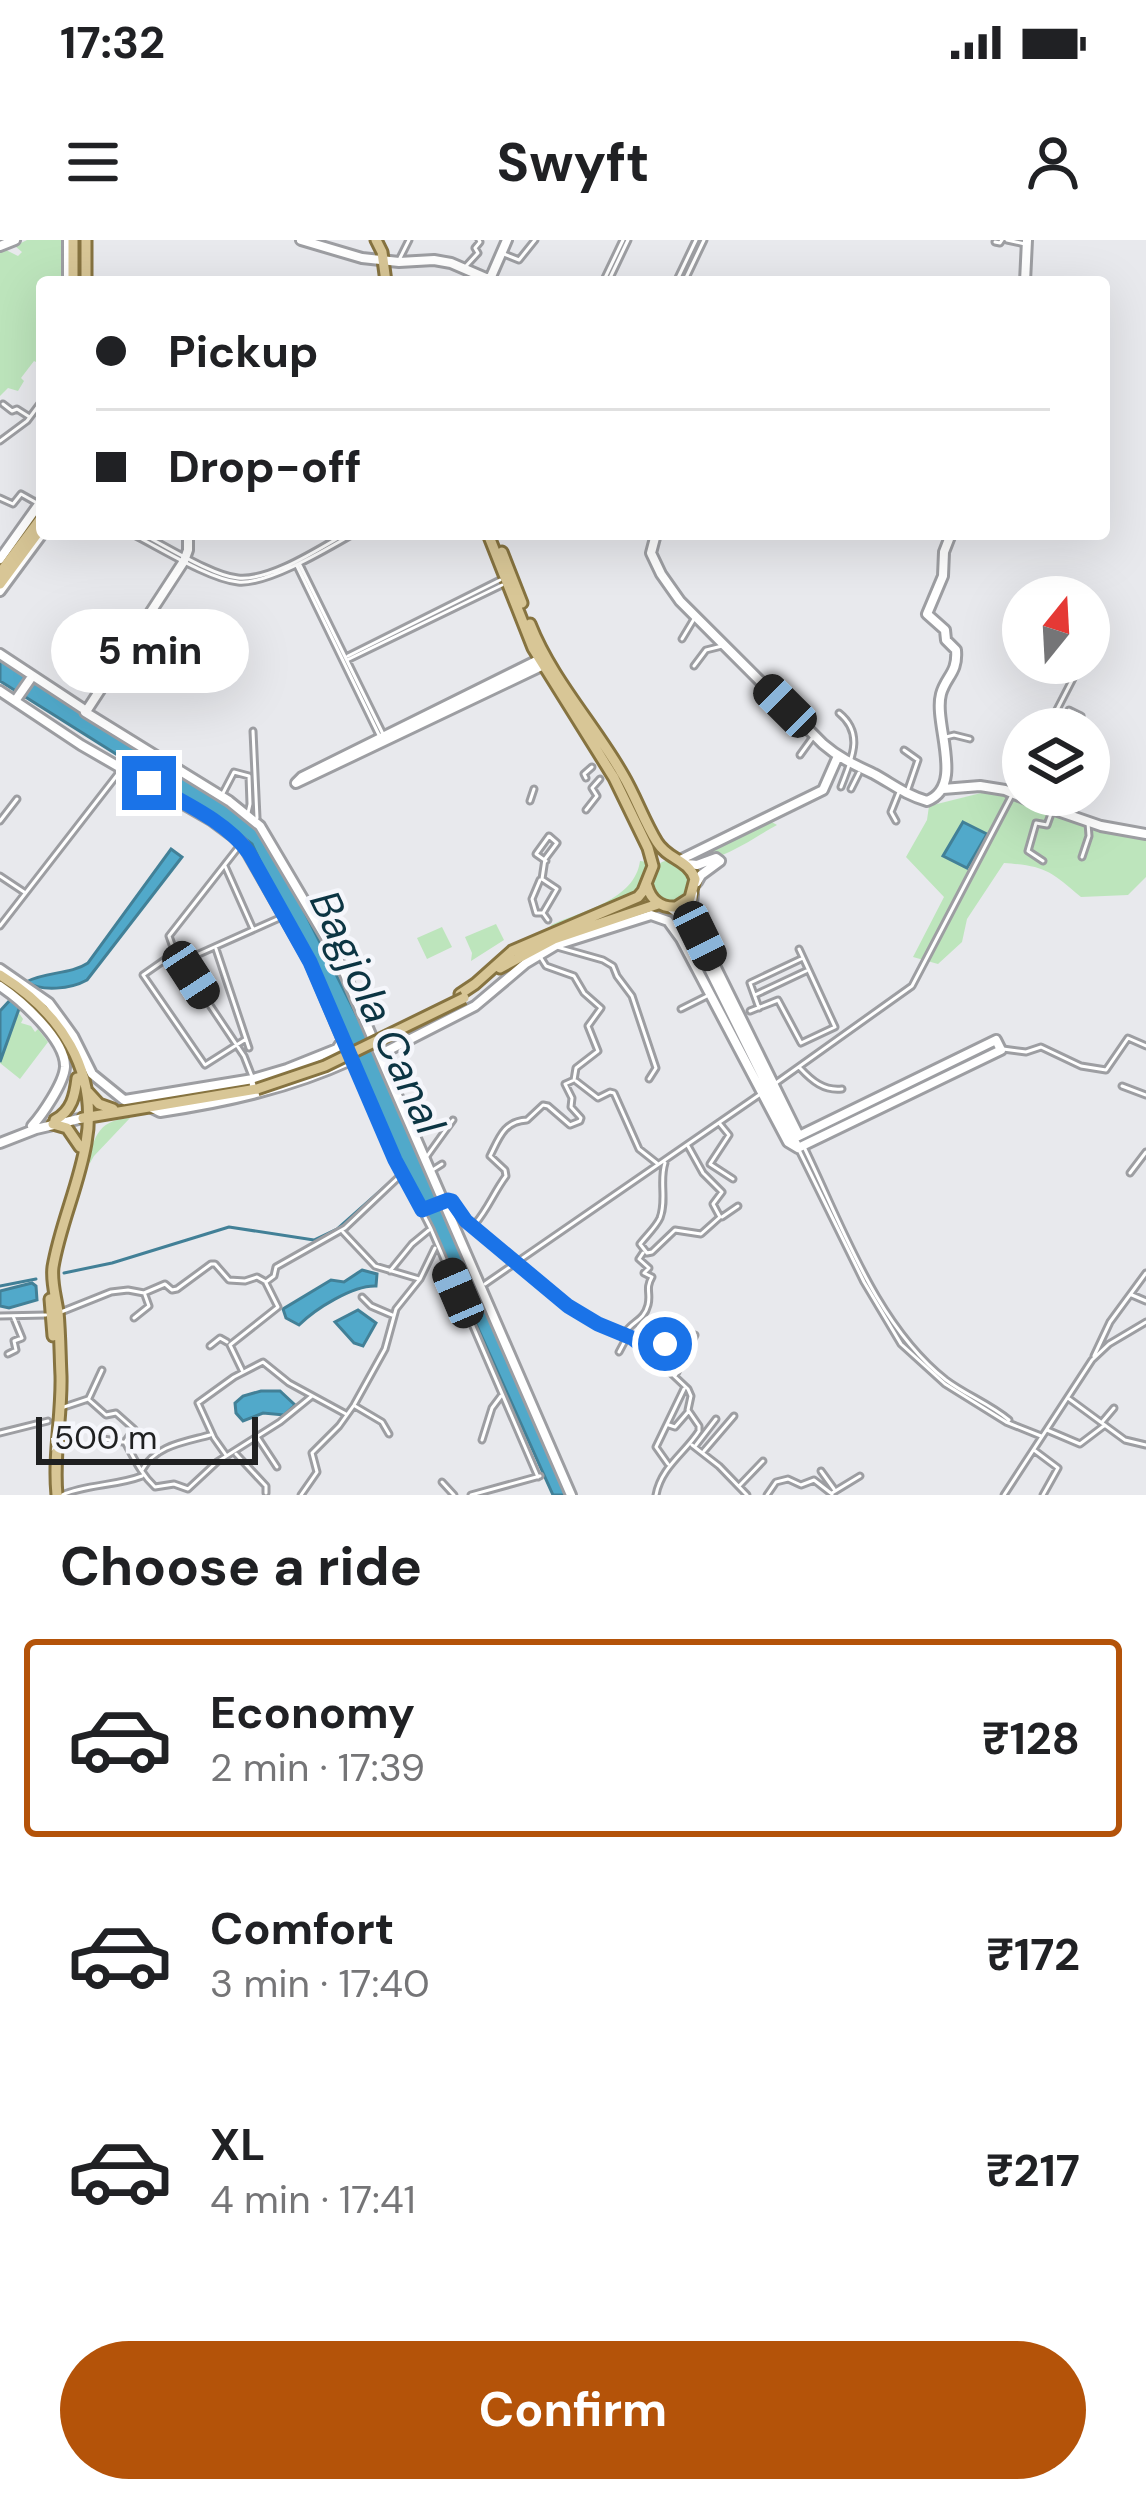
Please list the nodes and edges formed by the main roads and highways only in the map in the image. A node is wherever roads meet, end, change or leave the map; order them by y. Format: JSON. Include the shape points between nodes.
{"nodes":[{"id":1,"x":70,"y":240,"type":"edge"},
{"id":2,"x":88,"y":240,"type":"edge"},
{"id":3,"x":379,"y":240,"type":"edge"},
{"id":4,"x":71,"y":276,"type":"edge"},
{"id":5,"x":88,"y":276,"type":"edge"},
{"id":6,"x":389,"y":276,"type":"edge"},
{"id":7,"x":36,"y":525,"type":"edge"},
{"id":8,"x":36,"y":539,"type":"edge"},
{"id":9,"x":494,"y":540,"type":"edge"},
{"id":10,"x":494,"y":540,"type":"edge"},
{"id":11,"x":0,"y":573,"type":"edge"},
{"id":12,"x":0,"y":588,"type":"edge"},
{"id":13,"x":545,"y":661,"type":"junction"},
{"id":14,"x":680,"y":861,"type":"junction"},
{"id":15,"x":652,"y":866,"type":"junction"},
{"id":16,"x":646,"y":881,"type":"junction"},
{"id":17,"x":664,"y":905,"type":"junction"},
{"id":18,"x":0,"y":978,"type":"edge"},
{"id":19,"x":462,"y":996,"type":"junction"},
{"id":20,"x":77,"y":1078,"type":"junction"},
{"id":21,"x":255,"y":1084,"type":"junction"},
{"id":22,"x":85,"y":1088,"type":"junction"},
{"id":23,"x":111,"y":1112,"type":"junction"},
{"id":24,"x":85,"y":1116,"type":"junction"},
{"id":25,"x":83,"y":1145,"type":"junction"},
{"id":26,"x":53,"y":1312,"type":"junction"},
{"id":27,"x":57,"y":1495,"type":"edge"}],
"edges":[{"from":1,"to":4,"type":"main road"},
{"from":2,"to":5,"type":"main road"},
{"from":3,"to":6,"type":"main road"},
{"from":7,"to":11,"type":"main road"},
{"from":8,"to":12,"type":"main road"},
{"from":9,"to":13,"type":"main road","via":[[533,648]]},
{"from":10,"to":13,"type":"main road"},
{"from":13,"to":14,"type":"main road","via":[[661,848]]},
{"from":13,"to":15,"type":"main road","via":[[614,778]]},
{"from":14,"to":15,"type":"main road"},
{"from":14,"to":17,"type":"main road","via":[[694,873],[694,889],[681,905]]},
{"from":15,"to":16,"type":"main road"},
{"from":16,"to":17,"type":"main road"},
{"from":16,"to":19,"type":"main road","via":[[628,902],[555,922]]},
{"from":17,"to":19,"type":"main road","via":[[554,939]]},
{"from":18,"to":20,"type":"main road","via":[[60,1038]]},
{"from":18,"to":22,"type":"main road","via":[[31,995],[61,1027]]},
{"from":19,"to":21,"type":"main road","bridge":true,"via":[[318,1064]]},
{"from":20,"to":24,"type":"main road"},
{"from":20,"to":25,"type":"main road","via":[[71,1105],[54,1122]]},
{"from":21,"to":23,"type":"main road"},
{"from":21,"to":23,"type":"main road"},
{"from":22,"to":23,"type":"main road"},
{"from":22,"to":24,"type":"main road"},
{"from":23,"to":24,"type":"main road"},
{"from":23,"to":25,"type":"main road"},
{"from":24,"to":25,"type":"main road"},
{"from":25,"to":26,"type":"main road","via":[[53,1269]]},
{"from":26,"to":27,"type":"main road"},
{"from":26,"to":27,"type":"main road","via":[[50,1472]]}]}
